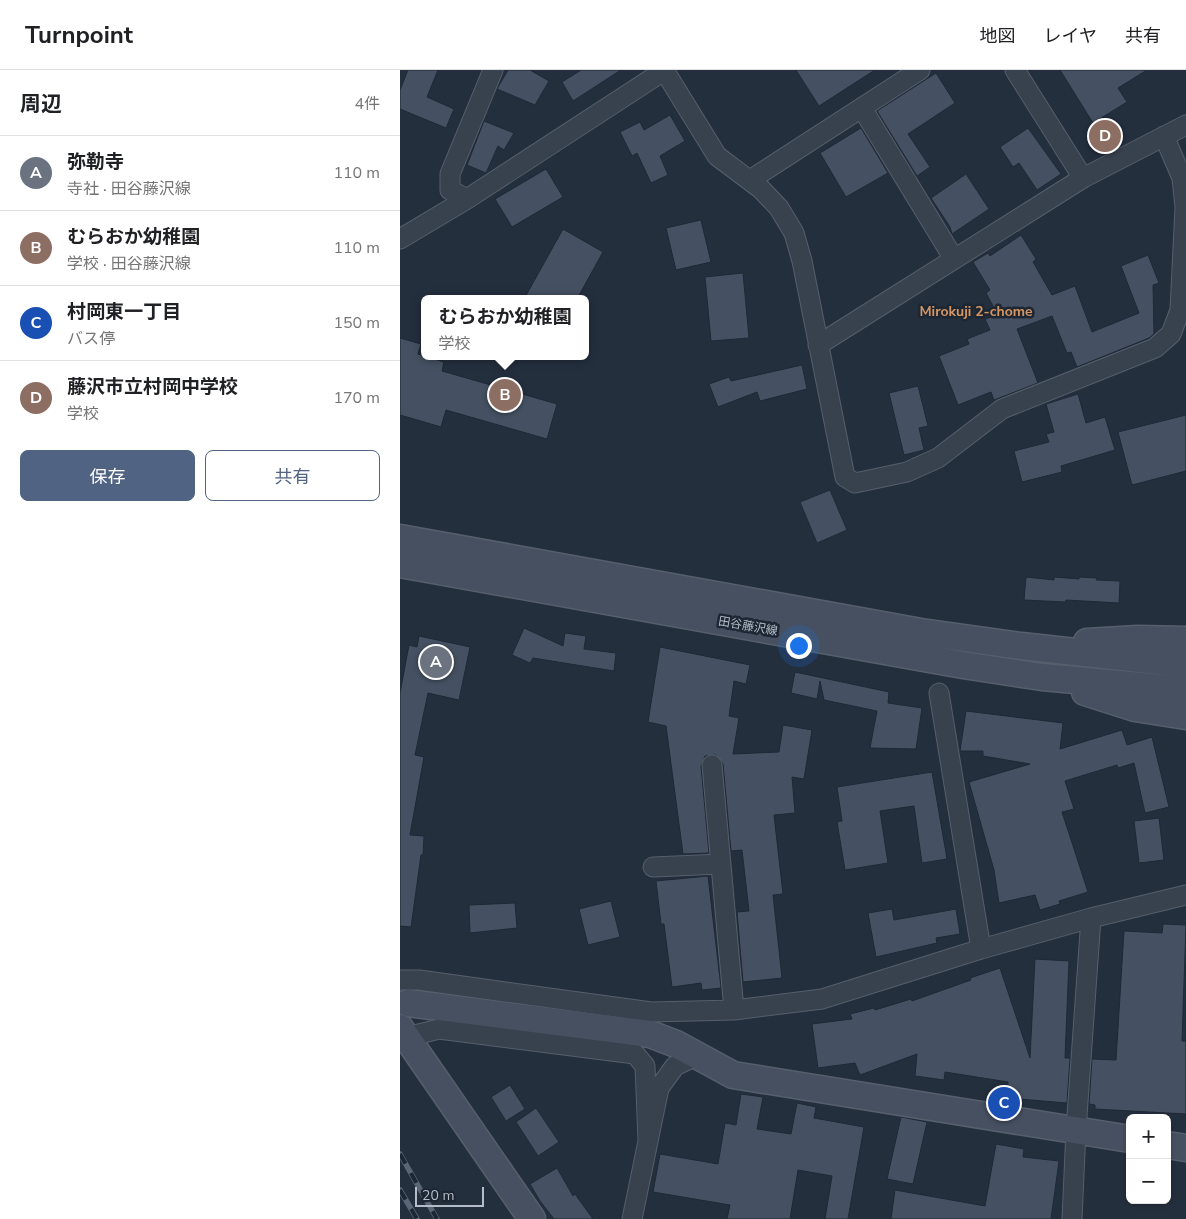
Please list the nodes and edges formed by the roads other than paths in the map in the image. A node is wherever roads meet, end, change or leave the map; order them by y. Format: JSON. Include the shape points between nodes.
{"nodes":[{"id":1,"x":493,"y":70,"type":"edge"},
{"id":2,"x":664,"y":70,"type":"edge"},
{"id":3,"x":920,"y":70,"type":"edge"},
{"id":4,"x":1015,"y":70,"type":"edge"},
{"id":5,"x":862,"y":108,"type":"junction"},
{"id":6,"x":1186,"y":124,"type":"edge"},
{"id":7,"x":1164,"y":136,"type":"junction"},
{"id":8,"x":1083,"y":178,"type":"junction"},
{"id":9,"x":1184,"y":178,"type":"edge"},
{"id":10,"x":750,"y":180,"type":"junction"},
{"id":11,"x":467,"y":199,"type":"junction"},
{"id":12,"x":400,"y":239,"type":"edge"},
{"id":13,"x":954,"y":259,"type":"junction"},
{"id":14,"x":818,"y":344,"type":"junction"},
{"id":15,"x":400,"y":538,"type":"edge"},
{"id":16,"x":400,"y":564,"type":"edge"},
{"id":17,"x":1186,"y":640,"type":"edge"},
{"id":18,"x":1021,"y":646,"type":"junction"},
{"id":19,"x":1186,"y":664,"type":"edge"},
{"id":20,"x":1042,"y":677,"type":"junction"},
{"id":21,"x":1186,"y":690,"type":"edge"},
{"id":22,"x":939,"y":693,"type":"dead end"},
{"id":23,"x":1186,"y":716,"type":"edge"},
{"id":24,"x":712,"y":765,"type":"dead end"},
{"id":25,"x":721,"y":864,"type":"junction"},
{"id":26,"x":653,"y":867,"type":"dead end"},
{"id":27,"x":1186,"y":895,"type":"edge"},
{"id":28,"x":1091,"y":918,"type":"junction"},
{"id":29,"x":981,"y":949,"type":"junction"},
{"id":30,"x":404,"y":992,"type":"edge"},
{"id":31,"x":734,"y":1010,"type":"junction"},
{"id":32,"x":403,"y":1033,"type":"edge"},
{"id":33,"x":696,"y":1056,"type":"junction"},
{"id":34,"x":1076,"y":1130,"type":"junction"},
{"id":35,"x":1126,"y":1138,"type":"edge"},
{"id":36,"x":648,"y":1140,"type":"junction"},
{"id":37,"x":1171,"y":1146,"type":"edge"},
{"id":38,"x":1186,"y":1148,"type":"edge"},
{"id":39,"x":532,"y":1219,"type":"edge"},
{"id":40,"x":632,"y":1219,"type":"edge"},
{"id":41,"x":1072,"y":1219,"type":"edge"}],
"edges":[{"from":1,"to":11,"type":"street","via":[[450,174],[450,190]]},
{"from":2,"to":10,"type":"street","via":[[717,156]]},
{"from":2,"to":11,"type":"street"},
{"from":3,"to":5,"type":"street"},
{"from":4,"to":8,"type":"street"},
{"from":5,"to":10,"type":"street"},
{"from":5,"to":13,"type":"street"},
{"from":6,"to":7,"type":"street"},
{"from":7,"to":8,"type":"street"},
{"from":7,"to":9,"type":"street"},
{"from":8,"to":13,"type":"street"},
{"from":9,"to":14,"type":"street","via":[[1186,207],[1180,310],[1171,334],[1155,348],[1002,409],[938,458],[907,472],[855,483],[845,477]]},
{"from":10,"to":14,"type":"street","via":[[779,208],[794,233]]},
{"from":11,"to":12,"type":"street"},
{"from":13,"to":14,"type":"street"},
{"from":15,"to":18,"type":"main road","name":"田谷藤沢線","via":[[920,632]]},
{"from":16,"to":20,"type":"main road","name":"田谷藤沢線"},
{"from":17,"to":18,"type":"main road","via":[[1138,639]]},
{"from":18,"to":19,"type":"main road","name":"田谷藤沢線"},
{"from":20,"to":21,"type":"main road","name":"田谷藤沢線"},
{"from":20,"to":23,"type":"main road","via":[[1135,708]]},
{"from":22,"to":29,"type":"street"},
{"from":24,"to":25,"type":"street"},
{"from":25,"to":26,"type":"street"},
{"from":25,"to":31,"type":"street"},
{"from":27,"to":28,"type":"street"},
{"from":28,"to":29,"type":"street"},
{"from":28,"to":34,"type":"street"},
{"from":29,"to":31,"type":"street","via":[[822,999]]},
{"from":30,"to":31,"type":"street","via":[[419,980],[651,1012]]},
{"from":30,"to":33,"type":"main road","via":[[650,1034]]},
{"from":32,"to":36,"type":"street","via":[[439,1029],[635,1054],[645,1066]]},
{"from":32,"to":39,"type":"main road"},
{"from":33,"to":34,"type":"main road","via":[[733,1074]]},
{"from":33,"to":36,"type":"street","via":[[675,1066],[659,1088]]},
{"from":34,"to":35,"type":"main road"},
{"from":34,"to":41,"type":"street"},
{"from":36,"to":40,"type":"street"},
{"from":37,"to":38,"type":"main road"}]}
